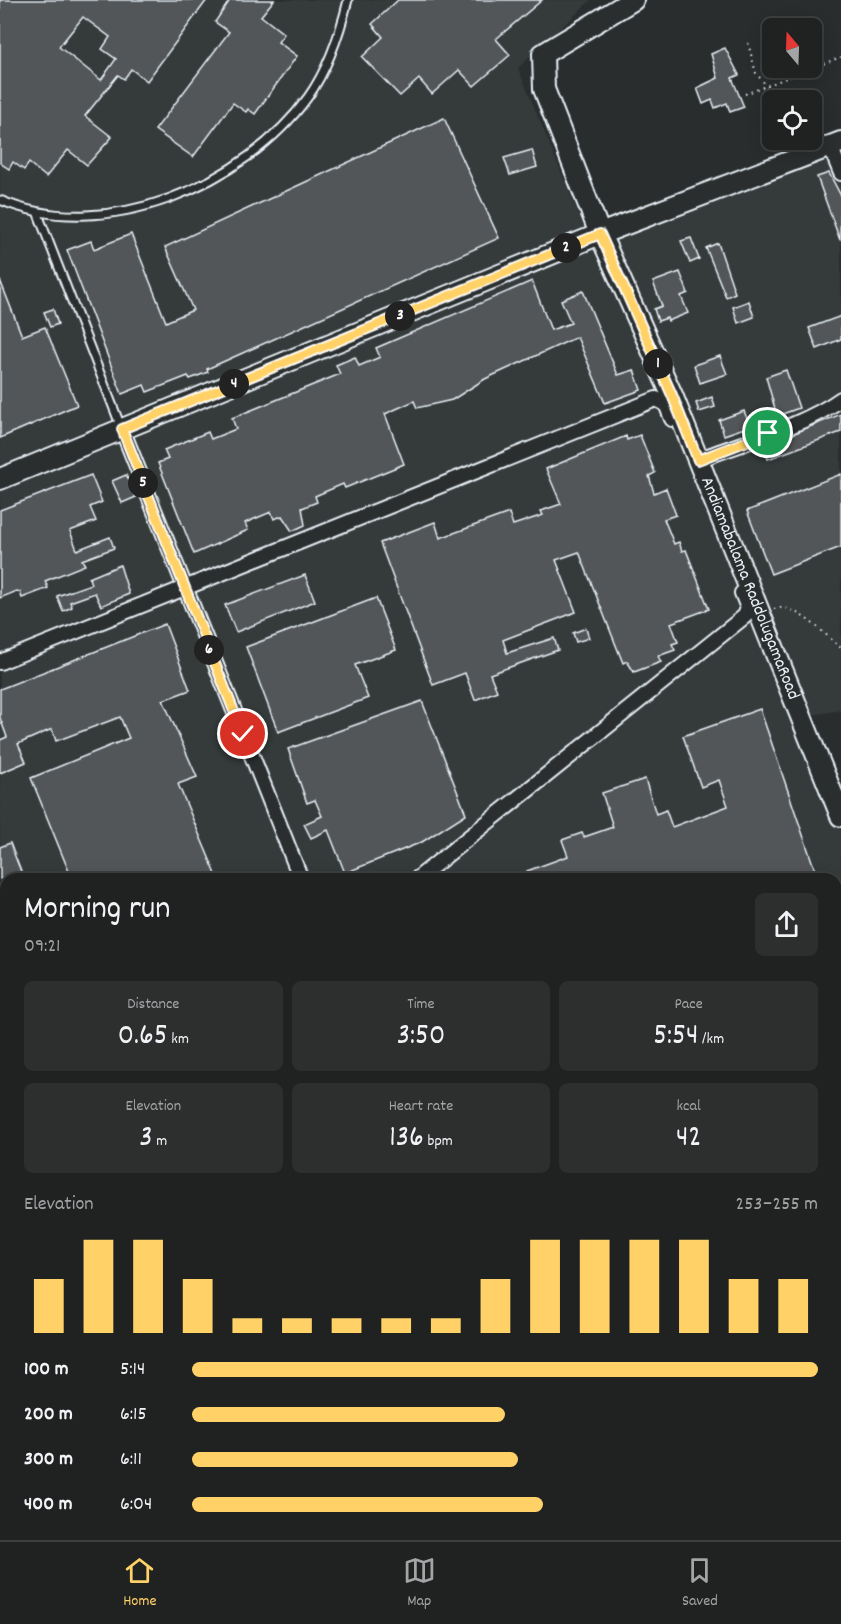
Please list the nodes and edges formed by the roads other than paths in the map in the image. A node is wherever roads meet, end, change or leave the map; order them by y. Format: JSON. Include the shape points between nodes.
{"nodes":[{"id":1,"x":348,"y":0,"type":"edge"},
{"id":2,"x":633,"y":0,"type":"edge"},
{"id":3,"x":836,"y":144,"type":"edge"},
{"id":4,"x":841,"y":173,"type":"edge"},
{"id":5,"x":0,"y":200,"type":"edge"},
{"id":6,"x":38,"y":214,"type":"junction"},
{"id":7,"x":600,"y":234,"type":"junction"},
{"id":8,"x":841,"y":399,"type":"edge"},
{"id":9,"x":122,"y":429,"type":"junction"},
{"id":10,"x":698,"y":460,"type":"junction"},
{"id":11,"x":0,"y":479,"type":"edge"},
{"id":12,"x":184,"y":589,"type":"junction"},
{"id":13,"x":0,"y":662,"type":"edge"},
{"id":14,"x":841,"y":816,"type":"edge"},
{"id":15,"x":299,"y":873,"type":"edge"},
{"id":16,"x":424,"y":873,"type":"edge"}],
"edges":[{"from":1,"to":6,"type":"lane","via":[[338,38],[309,95],[286,124],[226,172],[173,198],[128,211],[80,216]]},
{"from":2,"to":7,"type":"street","name":"Andiamabalama RaddolugamaRoad","via":[[543,54],[544,89]]},
{"from":3,"to":4,"type":"street"},
{"from":3,"to":7,"type":"street"},
{"from":5,"to":6,"type":"lane"},
{"from":6,"to":9,"type":"lane"},
{"from":7,"to":9,"type":"street"},
{"from":7,"to":10,"type":"street","name":"Andiamabalama RaddolugamaRoad"},
{"from":8,"to":10,"type":"street","via":[[831,407]]},
{"from":9,"to":11,"type":"street"},
{"from":9,"to":12,"type":"street"},
{"from":10,"to":14,"type":"street","name":"Andiamabalama RaddolugamaRoad"},
{"from":12,"to":13,"type":"street"},
{"from":12,"to":15,"type":"street"},
{"from":12,"to":16,"type":"street","via":[[656,399],[666,404],[748,608],[745,616]]}]}
